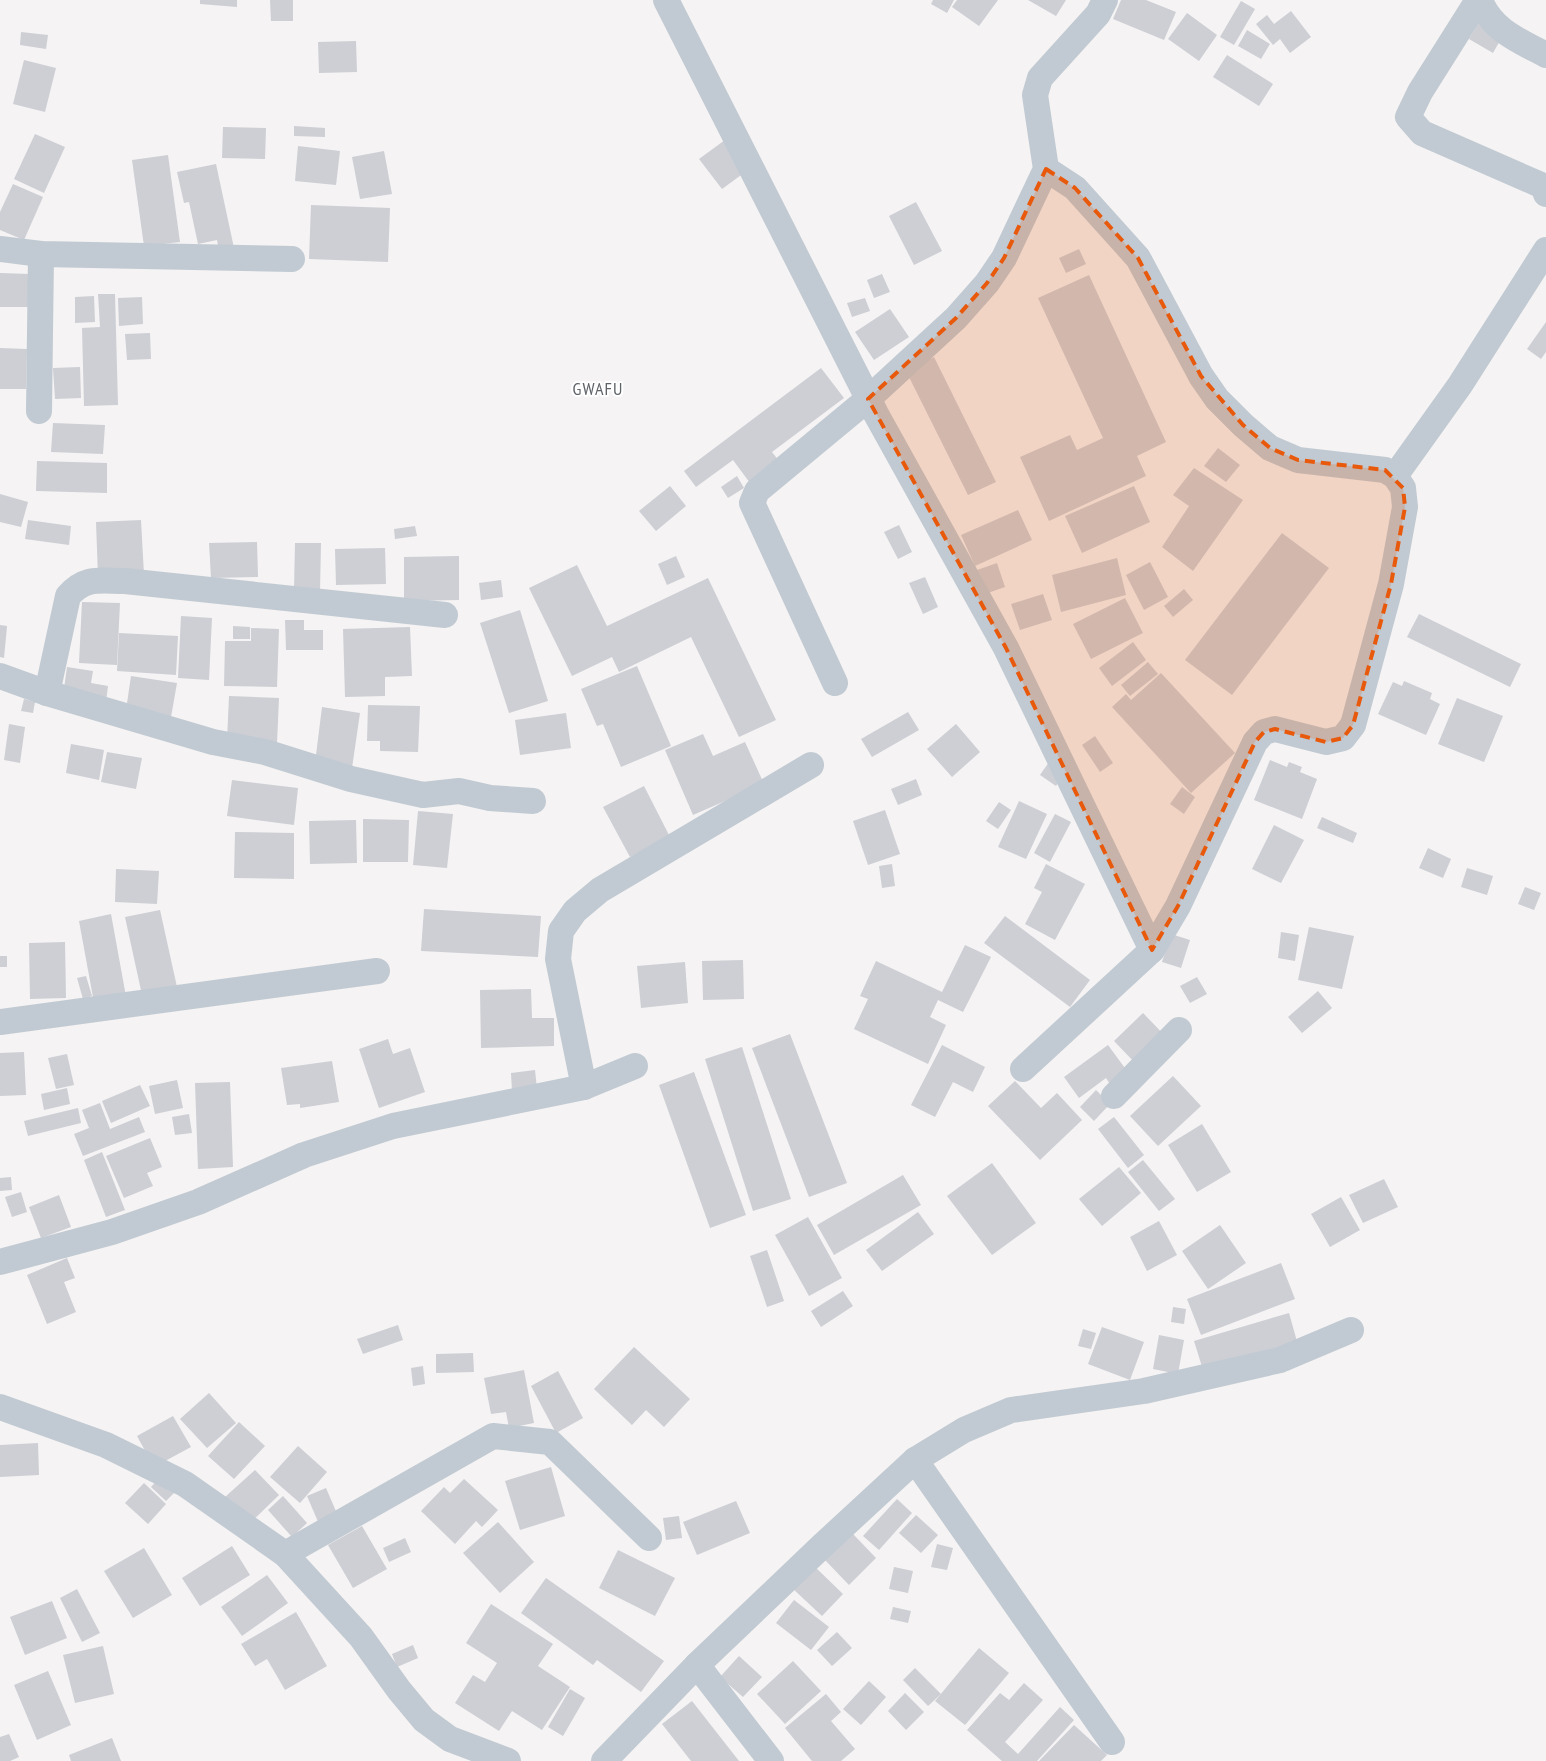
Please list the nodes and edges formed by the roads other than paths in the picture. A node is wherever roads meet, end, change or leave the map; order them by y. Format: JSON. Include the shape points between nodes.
{"nodes":[{"id":1,"x":666,"y":0,"type":"edge"},
{"id":2,"x":1105,"y":0,"type":"edge"},
{"id":3,"x":1479,"y":0,"type":"edge"},
{"id":4,"x":1546,"y":55,"type":"edge"},
{"id":5,"x":1046,"y":169,"type":"junction"},
{"id":6,"x":1546,"y":194,"type":"edge"},
{"id":7,"x":0,"y":249,"type":"edge"},
{"id":8,"x":1546,"y":250,"type":"edge"},
{"id":9,"x":41,"y":254,"type":"junction"},
{"id":10,"x":292,"y":260,"type":"dead end"},
{"id":11,"x":868,"y":399,"type":"junction"},
{"id":12,"x":39,"y":411,"type":"dead end"},
{"id":13,"x":1395,"y":476,"type":"junction"},
{"id":14,"x":445,"y":615,"type":"dead end"},
{"id":15,"x":0,"y":676,"type":"edge"},
{"id":16,"x":835,"y":683,"type":"dead end"},
{"id":17,"x":47,"y":694,"type":"junction"},
{"id":18,"x":810,"y":765,"type":"dead end"},
{"id":19,"x":533,"y":801,"type":"dead end"},
{"id":20,"x":1152,"y":950,"type":"junction"},
{"id":21,"x":377,"y":971,"type":"dead end"},
{"id":22,"x":0,"y":1022,"type":"edge"},
{"id":23,"x":1179,"y":1030,"type":"dead end"},
{"id":24,"x":635,"y":1066,"type":"dead end"},
{"id":25,"x":1023,"y":1069,"type":"dead end"},
{"id":26,"x":584,"y":1088,"type":"junction"},
{"id":27,"x":1114,"y":1096,"type":"dead end"},
{"id":28,"x":0,"y":1262,"type":"edge"},
{"id":29,"x":1351,"y":1330,"type":"dead end"},
{"id":30,"x":0,"y":1407,"type":"edge"},
{"id":31,"x":915,"y":1460,"type":"junction"},
{"id":32,"x":649,"y":1538,"type":"dead end"},
{"id":33,"x":285,"y":1554,"type":"junction"},
{"id":34,"x":697,"y":1664,"type":"junction"},
{"id":35,"x":1112,"y":1742,"type":"dead end"},
{"id":36,"x":508,"y":1761,"type":"edge"},
{"id":37,"x":604,"y":1761,"type":"edge"},
{"id":38,"x":771,"y":1761,"type":"edge"}],
"edges":[{"from":1,"to":11,"type":"street"},
{"from":2,"to":5,"type":"street","via":[[1098,14],[1040,78],[1035,95]]},
{"from":3,"to":4,"type":"street","via":[[1484,12],[1503,32]]},
{"from":3,"to":6,"type":"street","via":[[1420,92],[1408,117],[1422,133],[1543,186]]},
{"from":5,"to":11,"type":"street","via":[[1004,258],[987,283],[956,318]]},
{"from":5,"to":13,"type":"street","via":[[1075,188],[1138,258],[1201,376],[1217,399],[1270,448],[1298,460],[1386,470]]},
{"from":7,"to":9,"type":"street"},
{"from":8,"to":13,"type":"street","via":[[1460,385]]},
{"from":9,"to":10,"type":"street"},
{"from":9,"to":12,"type":"street"},
{"from":11,"to":16,"type":"street","via":[[757,491],[752,503]]},
{"from":11,"to":20,"type":"street","via":[[1006,648]]},
{"from":13,"to":20,"type":"street","via":[[1403,488],[1405,507],[1391,584],[1353,725],[1343,738],[1326,742],[1275,729],[1264,732],[1255,742],[1178,906]]},
{"from":14,"to":17,"type":"street","via":[[125,581],[88,581],[68,596]]},
{"from":15,"to":17,"type":"street"},
{"from":17,"to":19,"type":"street","via":[[214,742],[265,752],[351,779],[423,795],[459,791],[490,798]]},
{"from":18,"to":26,"type":"street","via":[[600,890],[575,911],[560,931],[558,959]]},
{"from":20,"to":25,"type":"street"},
{"from":21,"to":22,"type":"street"},
{"from":23,"to":27,"type":"street"},
{"from":24,"to":26,"type":"street"},
{"from":26,"to":28,"type":"street","via":[[393,1126],[304,1155],[198,1202],[112,1232]]},
{"from":29,"to":31,"type":"street","via":[[1280,1360],[1233,1372],[1144,1391],[1011,1410],[964,1430]]},
{"from":30,"to":33,"type":"street","via":[[106,1445],[184,1484]]},
{"from":31,"to":34,"type":"street"},
{"from":31,"to":35,"type":"street"},
{"from":32,"to":33,"type":"street","via":[[550,1442],[493,1436]]},
{"from":33,"to":36,"type":"street","via":[[361,1637],[424,1720],[450,1739]]},
{"from":34,"to":37,"type":"street"},
{"from":34,"to":38,"type":"street"}]}
